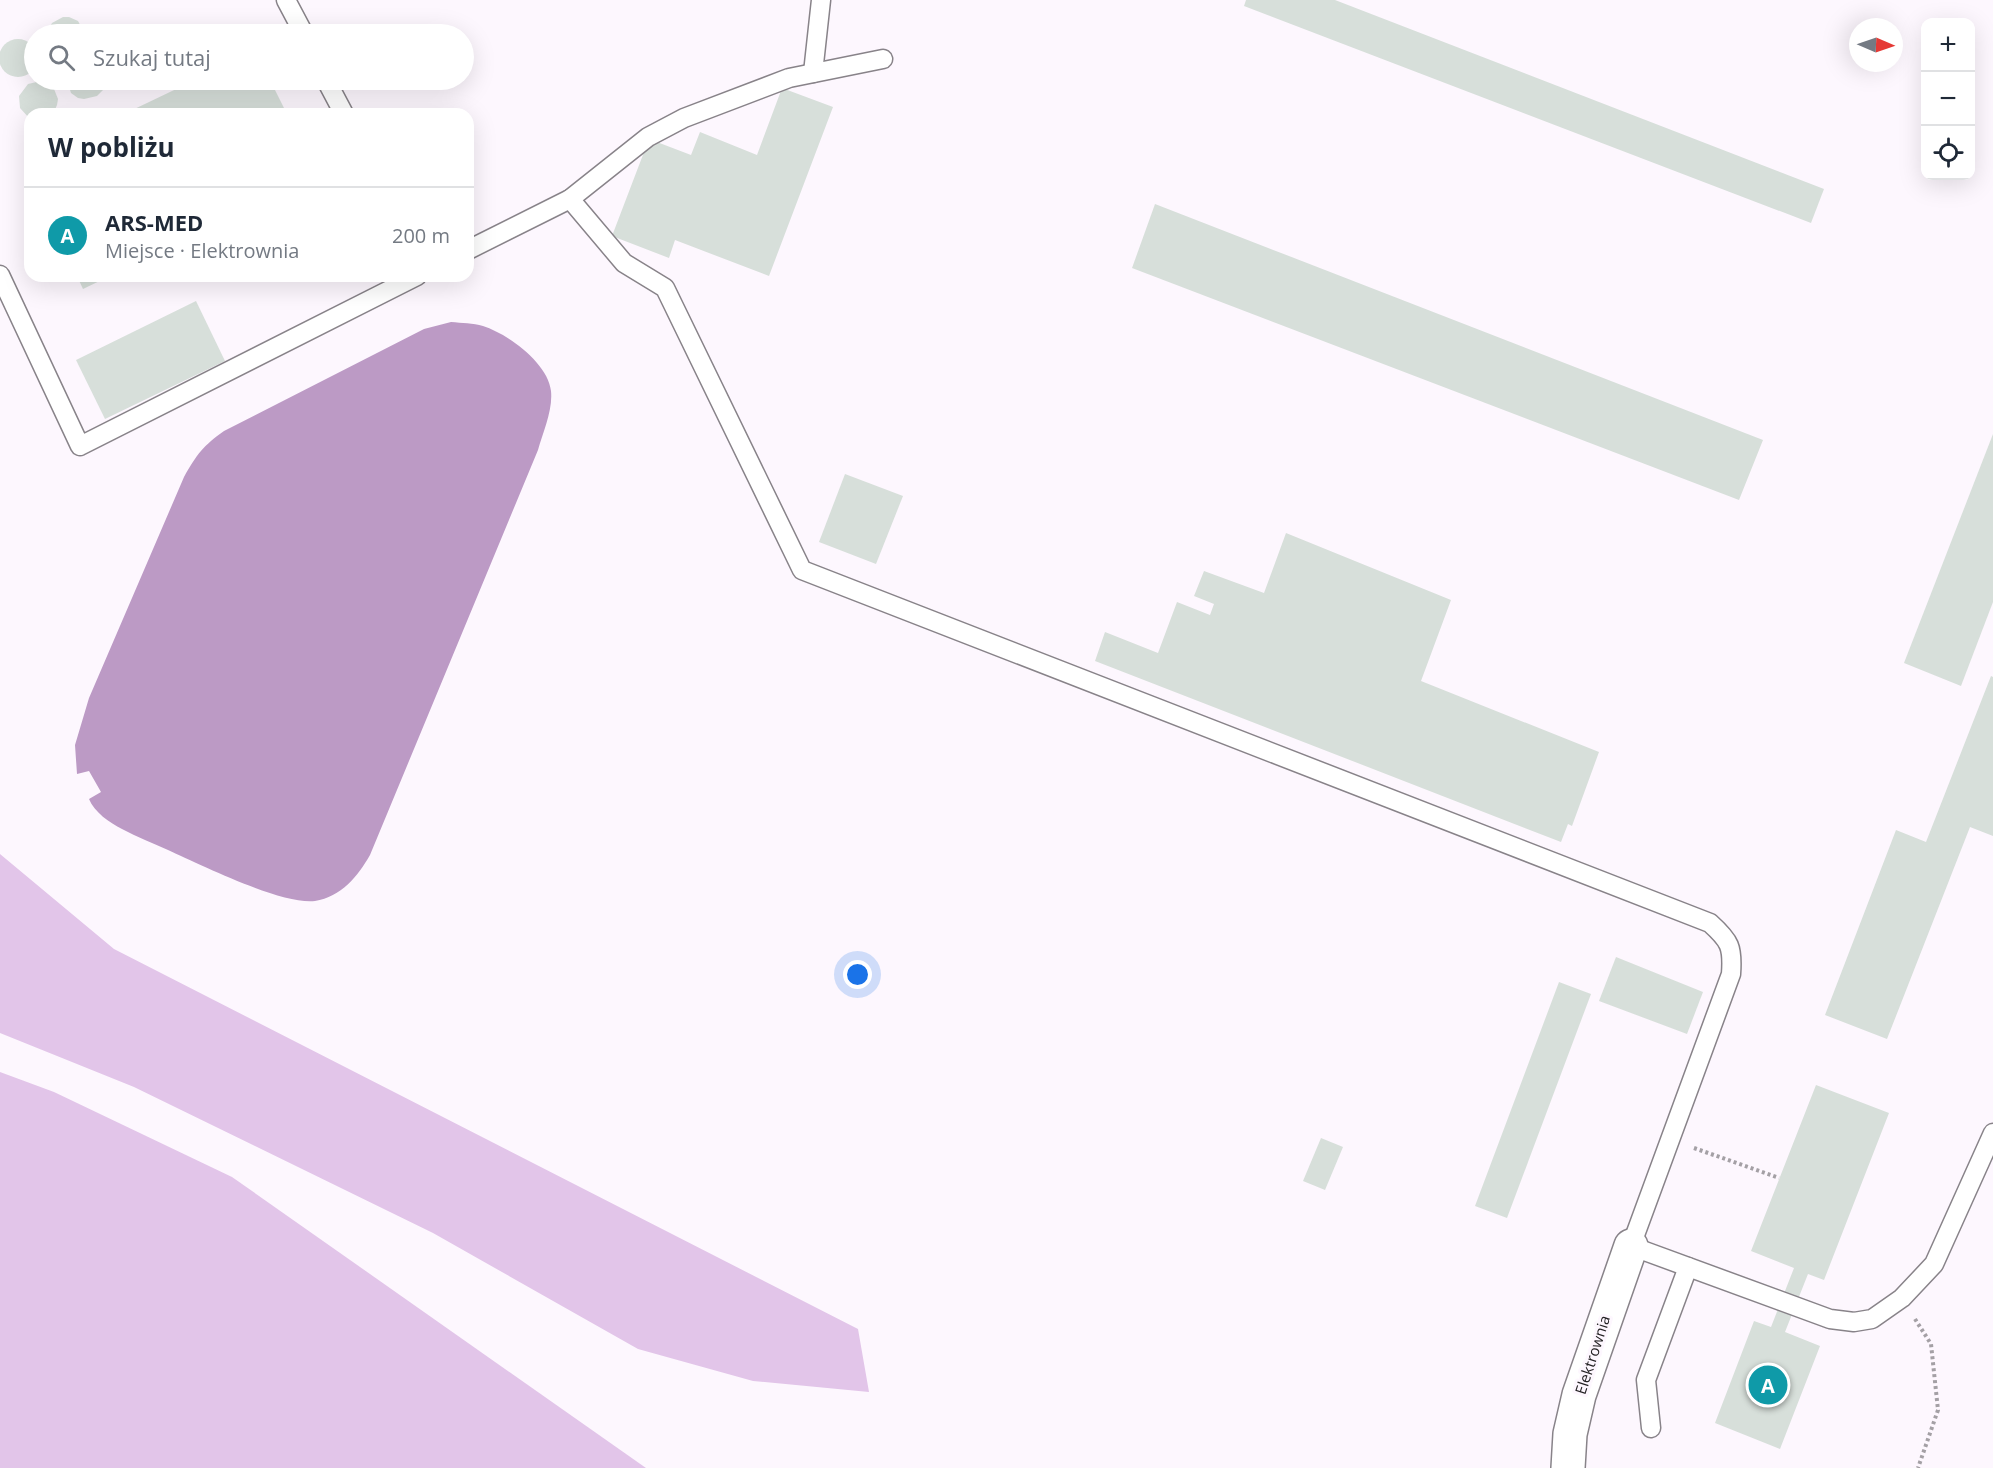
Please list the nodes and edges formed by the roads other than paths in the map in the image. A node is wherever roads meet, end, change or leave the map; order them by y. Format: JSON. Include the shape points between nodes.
{"nodes":[{"id":1,"x":286,"y":0,"type":"edge"},
{"id":2,"x":821,"y":0,"type":"edge"},
{"id":3,"x":299,"y":24,"type":"edge"},
{"id":4,"x":883,"y":59,"type":"dead end"},
{"id":5,"x":813,"y":74,"type":"junction"},
{"id":6,"x":331,"y":90,"type":"edge"},
{"id":7,"x":341,"y":108,"type":"edge"},
{"id":8,"x":570,"y":199,"type":"junction"},
{"id":9,"x":474,"y":247,"type":"edge"},
{"id":10,"x":0,"y":275,"type":"edge"},
{"id":11,"x":405,"y":282,"type":"edge"},
{"id":12,"x":1993,"y":1133,"type":"edge"},
{"id":13,"x":1631,"y":1246,"type":"junction"},
{"id":14,"x":1688,"y":1267,"type":"junction"},
{"id":15,"x":1651,"y":1428,"type":"dead end"},
{"id":16,"x":1568,"y":1468,"type":"edge"}],
"edges":[{"from":1,"to":3,"type":"lane"},
{"from":2,"to":5,"type":"lane"},
{"from":4,"to":5,"type":"lane"},
{"from":5,"to":8,"type":"lane","via":[[789,78],[684,118],[648,138]]},
{"from":6,"to":7,"type":"lane"},
{"from":8,"to":9,"type":"lane"},
{"from":8,"to":13,"type":"lane","via":[[624,263],[665,288],[802,570],[1710,922],[1725,936],[1732,954],[1731,974]]},
{"from":10,"to":11,"type":"lane","via":[[80,446]]},
{"from":12,"to":14,"type":"lane","via":[[1934,1264],[1902,1298],[1872,1319],[1830,1319]]},
{"from":13,"to":14,"type":"lane"},
{"from":13,"to":16,"type":"street","name":"Elektrownia","via":[[1579,1395],[1570,1434]]},
{"from":14,"to":15,"type":"lane","via":[[1646,1380]]}]}
